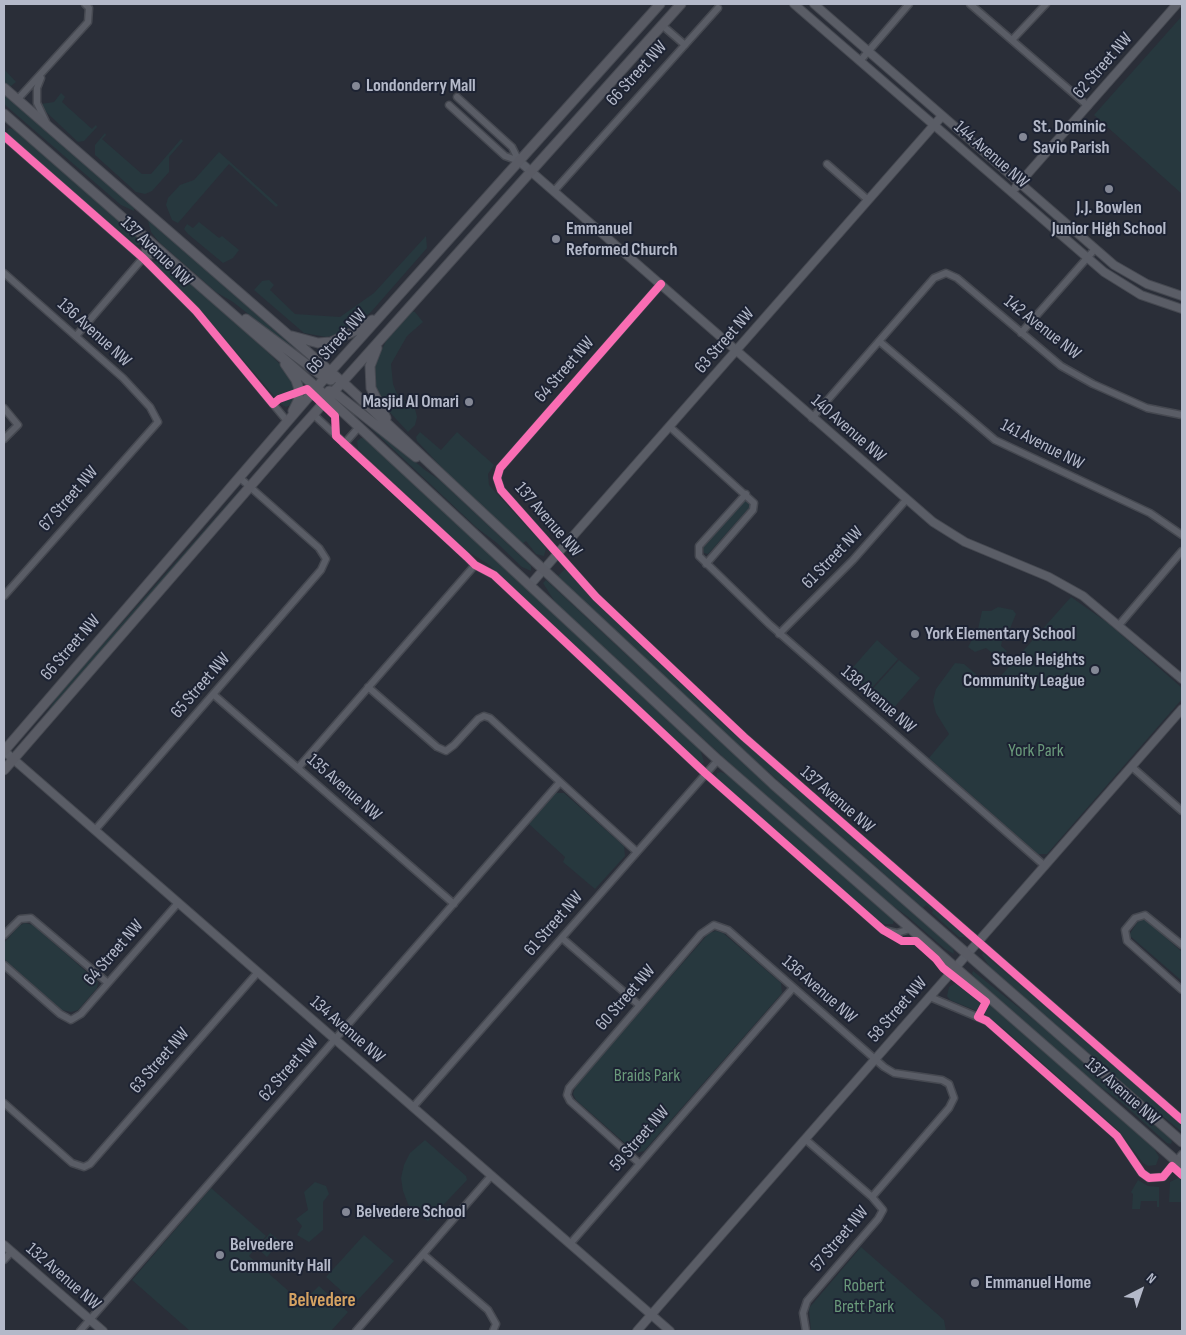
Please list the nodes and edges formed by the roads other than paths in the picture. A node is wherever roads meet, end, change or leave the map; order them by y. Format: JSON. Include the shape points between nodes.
{"nodes":[{"id":1,"x":85,"y":4,"type":"edge"},
{"id":2,"x":660,"y":4,"type":"edge"},
{"id":3,"x":681,"y":4,"type":"edge"},
{"id":4,"x":794,"y":4,"type":"edge"},
{"id":5,"x":814,"y":4,"type":"edge"},
{"id":6,"x":909,"y":4,"type":"edge"},
{"id":7,"x":970,"y":4,"type":"edge"},
{"id":8,"x":1046,"y":4,"type":"edge"},
{"id":9,"x":1177,"y":4,"type":"edge"},
{"id":10,"x":718,"y":8,"type":"dead end"},
{"id":11,"x":662,"y":26,"type":"junction"},
{"id":12,"x":1012,"y":40,"type":"junction"},
{"id":13,"x":684,"y":45,"type":"junction"},
{"id":14,"x":868,"y":51,"type":"junction"},
{"id":15,"x":860,"y":61,"type":"junction"},
{"id":16,"x":43,"y":73,"type":"junction"},
{"id":17,"x":4,"y":88,"type":"edge"},
{"id":18,"x":457,"y":97,"type":"dead end"},
{"id":19,"x":17,"y":100,"type":"junction"},
{"id":20,"x":450,"y":105,"type":"dead end"},
{"id":21,"x":1088,"y":106,"type":"junction"},
{"id":22,"x":5,"y":116,"type":"edge"},
{"id":23,"x":942,"y":116,"type":"junction"},
{"id":24,"x":934,"y":125,"type":"junction"},
{"id":25,"x":49,"y":128,"type":"junction"},
{"id":26,"x":4,"y":136,"type":"edge"},
{"id":27,"x":519,"y":162,"type":"junction"},
{"id":28,"x":827,"y":164,"type":"dead end"},
{"id":29,"x":530,"y":171,"type":"junction"},
{"id":30,"x":1020,"y":184,"type":"junction"},
{"id":31,"x":554,"y":191,"type":"junction"},
{"id":32,"x":1012,"y":193,"type":"junction"},
{"id":33,"x":868,"y":200,"type":"junction"},
{"id":34,"x":148,"y":239,"type":"junction"},
{"id":35,"x":1095,"y":249,"type":"junction"},
{"id":36,"x":162,"y":251,"type":"junction"},
{"id":37,"x":143,"y":258,"type":"junction"},
{"id":38,"x":1087,"y":259,"type":"junction"},
{"id":39,"x":4,"y":275,"type":"edge"},
{"id":40,"x":661,"y":284,"type":"junction"},
{"id":41,"x":1182,"y":296,"type":"edge"},
{"id":42,"x":217,"y":300,"type":"junction"},
{"id":43,"x":1182,"y":309,"type":"edge"},
{"id":44,"x":385,"y":312,"type":"junction"},
{"id":45,"x":1021,"y":333,"type":"junction"},
{"id":46,"x":76,"y":336,"type":"junction"},
{"id":47,"x":289,"y":336,"type":"junction"},
{"id":48,"x":382,"y":339,"type":"junction"},
{"id":49,"x":879,"y":341,"type":"junction"},
{"id":50,"x":736,"y":351,"type":"junction"},
{"id":51,"x":276,"y":352,"type":"junction"},
{"id":52,"x":328,"y":375,"type":"junction"},
{"id":53,"x":342,"y":383,"type":"junction"},
{"id":54,"x":317,"y":388,"type":"junction"},
{"id":55,"x":331,"y":395,"type":"junction"},
{"id":56,"x":4,"y":408,"type":"edge"},
{"id":57,"x":1182,"y":414,"type":"edge"},
{"id":58,"x":314,"y":415,"type":"junction"},
{"id":59,"x":812,"y":418,"type":"junction"},
{"id":60,"x":289,"y":420,"type":"junction"},
{"id":61,"x":158,"y":422,"type":"joint"},
{"id":62,"x":359,"y":427,"type":"junction"},
{"id":63,"x":670,"y":427,"type":"junction"},
{"id":64,"x":393,"y":429,"type":"junction"},
{"id":65,"x":4,"y":439,"type":"edge"},
{"id":66,"x":344,"y":444,"type":"junction"},
{"id":67,"x":435,"y":469,"type":"junction"},
{"id":68,"x":240,"y":478,"type":"junction"},
{"id":69,"x":497,"y":478,"type":"joint"},
{"id":70,"x":250,"y":487,"type":"junction"},
{"id":71,"x":746,"y":494,"type":"junction"},
{"id":72,"x":906,"y":500,"type":"junction"},
{"id":73,"x":1182,"y":535,"type":"edge"},
{"id":74,"x":1182,"y":552,"type":"edge"},
{"id":75,"x":558,"y":555,"type":"junction"},
{"id":76,"x":706,"y":564,"type":"junction"},
{"id":77,"x":475,"y":565,"type":"junction"},
{"id":78,"x":544,"y":571,"type":"junction"},
{"id":79,"x":530,"y":585,"type":"junction"},
{"id":80,"x":4,"y":596,"type":"edge"},
{"id":81,"x":1119,"y":625,"type":"junction"},
{"id":82,"x":780,"y":634,"type":"junction"},
{"id":83,"x":1182,"y":679,"type":"edge"},
{"id":84,"x":368,"y":687,"type":"junction"},
{"id":85,"x":214,"y":695,"type":"junction"},
{"id":86,"x":1182,"y":709,"type":"edge"},
{"id":87,"x":4,"y":751,"type":"edge"},
{"id":88,"x":13,"y":759,"type":"junction"},
{"id":89,"x":718,"y":760,"type":"junction"},
{"id":90,"x":1132,"y":767,"type":"junction"},
{"id":91,"x":298,"y":768,"type":"junction"},
{"id":92,"x":4,"y":770,"type":"edge"},
{"id":93,"x":705,"y":773,"type":"junction"},
{"id":94,"x":560,"y":782,"type":"junction"},
{"id":95,"x":1182,"y":811,"type":"edge"},
{"id":96,"x":95,"y":830,"type":"junction"},
{"id":97,"x":637,"y":852,"type":"junction"},
{"id":98,"x":1045,"y":866,"type":"junction"},
{"id":99,"x":178,"y":903,"type":"junction"},
{"id":100,"x":454,"y":904,"type":"junction"},
{"id":101,"x":714,"y":925,"type":"joint"},
{"id":102,"x":910,"y":929,"type":"junction"},
{"id":103,"x":4,"y":935,"type":"edge"},
{"id":104,"x":562,"y":938,"type":"junction"},
{"id":105,"x":978,"y":943,"type":"junction"},
{"id":106,"x":1182,"y":945,"type":"edge"},
{"id":107,"x":968,"y":954,"type":"junction"},
{"id":108,"x":4,"y":965,"type":"edge"},
{"id":109,"x":955,"y":968,"type":"junction"},
{"id":110,"x":258,"y":972,"type":"junction"},
{"id":111,"x":108,"y":984,"type":"junction"},
{"id":112,"x":794,"y":988,"type":"junction"},
{"id":113,"x":1182,"y":990,"type":"edge"},
{"id":114,"x":930,"y":996,"type":"junction"},
{"id":115,"x":639,"y":1005,"type":"junction"},
{"id":116,"x":335,"y":1039,"type":"junction"},
{"id":117,"x":875,"y":1059,"type":"junction"},
{"id":118,"x":954,"y":1098,"type":"joint"},
{"id":119,"x":4,"y":1103,"type":"edge"},
{"id":120,"x":413,"y":1107,"type":"junction"},
{"id":121,"x":1182,"y":1120,"type":"edge"},
{"id":122,"x":805,"y":1139,"type":"junction"},
{"id":123,"x":1182,"y":1142,"type":"edge"},
{"id":124,"x":1180,"y":1160,"type":"edge"},
{"id":125,"x":639,"y":1163,"type":"junction"},
{"id":126,"x":491,"y":1176,"type":"junction"},
{"id":127,"x":872,"y":1197,"type":"junction"},
{"id":128,"x":570,"y":1244,"type":"junction"},
{"id":129,"x":4,"y":1245,"type":"edge"},
{"id":130,"x":11,"y":1252,"type":"junction"},
{"id":131,"x":424,"y":1254,"type":"junction"},
{"id":132,"x":4,"y":1260,"type":"edge"},
{"id":133,"x":652,"y":1315,"type":"junction"},
{"id":134,"x":90,"y":1320,"type":"junction"},
{"id":135,"x":80,"y":1331,"type":"edge"},
{"id":136,"x":103,"y":1331,"type":"edge"},
{"id":137,"x":356,"y":1331,"type":"edge"},
{"id":138,"x":493,"y":1331,"type":"edge"},
{"id":139,"x":637,"y":1331,"type":"edge"},
{"id":140,"x":670,"y":1331,"type":"edge"},
{"id":141,"x":806,"y":1331,"type":"edge"}],
"edges":[{"from":1,"to":16,"type":"street","via":[[89,8],[88,22]]},
{"from":2,"to":27,"type":"main road","name":"66 Street NW"},
{"from":3,"to":11,"type":"main road","name":"66 Street NW"},
{"from":4,"to":15,"type":"street","name":"144 Avenue NW"},
{"from":5,"to":14,"type":"street","name":"144 Avenue NW"},
{"from":6,"to":14,"type":"street"},
{"from":7,"to":12,"type":"street"},
{"from":8,"to":12,"type":"street"},
{"from":9,"to":21,"type":"street","name":"62 Street NW"},
{"from":10,"to":13,"type":"street","name":"66 Street NW"},
{"from":11,"to":13,"type":"street","name":"66 Street NW"},
{"from":11,"to":29,"type":"main road","name":"66 Street NW"},
{"from":12,"to":21,"type":"street"},
{"from":13,"to":31,"type":"street","name":"66 Street NW"},
{"from":14,"to":15,"type":"street"},
{"from":14,"to":23,"type":"street","name":"144 Avenue NW"},
{"from":15,"to":24,"type":"street","name":"144 Avenue NW"},
{"from":16,"to":19,"type":"street"},
{"from":16,"to":25,"type":"street","name":"137 Avenue NW","via":[[36,103]]},
{"from":17,"to":19,"type":"main road","name":"137 Avenue NW"},
{"from":18,"to":27,"type":"street","name":"140 Avenue NW","via":[[512,147]]},
{"from":19,"to":25,"type":"main road","name":"137 Avenue NW"},
{"from":20,"to":27,"type":"street","name":"140 Avenue NW","via":[[505,156]]},
{"from":21,"to":30,"type":"street","name":"62 Street NW"},
{"from":22,"to":34,"type":"main road","name":"137 Avenue NW"},
{"from":23,"to":24,"type":"street","name":"63 Street NW"},
{"from":23,"to":30,"type":"street","name":"144 Avenue NW"},
{"from":24,"to":32,"type":"street","name":"144 Avenue NW"},
{"from":24,"to":33,"type":"street","name":"63 Street NW"},
{"from":25,"to":47,"type":"main road","name":"137 Avenue NW"},
{"from":26,"to":37,"type":"street","name":"137 Avenue NW"},
{"from":27,"to":29,"type":"street","name":"140 Avenue NW"},
{"from":27,"to":44,"type":"main road","name":"66 Street NW"},
{"from":28,"to":33,"type":"street"},
{"from":29,"to":31,"type":"street","name":"140 Avenue NW"},
{"from":29,"to":48,"type":"main road","name":"66 Street NW"},
{"from":30,"to":32,"type":"street","name":"62 Street NW"},
{"from":30,"to":35,"type":"street","name":"144 Avenue NW"},
{"from":31,"to":40,"type":"street","name":"140 Avenue NW"},
{"from":32,"to":38,"type":"street","name":"144 Avenue NW"},
{"from":33,"to":50,"type":"street","name":"63 Street NW"},
{"from":34,"to":36,"type":"main road","name":"137 Avenue NW"},
{"from":34,"to":37,"type":"street"},
{"from":35,"to":38,"type":"street"},
{"from":35,"to":41,"type":"street","name":"144 Avenue NW","via":[[1136,278]]},
{"from":36,"to":37,"type":"street"},
{"from":36,"to":42,"type":"main road","name":"137 Avenue NW"},
{"from":37,"to":46,"type":"street"},
{"from":37,"to":60,"type":"street","name":"137 Avenue NW","via":[[196,311]]},
{"from":38,"to":43,"type":"street","name":"144 Avenue NW","via":[[1134,291]]},
{"from":38,"to":45,"type":"street"},
{"from":39,"to":46,"type":"street","name":"136 Avenue NW"},
{"from":40,"to":50,"type":"street","name":"140 Avenue NW"},
{"from":40,"to":69,"type":"street","name":"64 Street NW","via":[[500,468]]},
{"from":42,"to":51,"type":"main road","name":"137 Avenue NW"},
{"from":42,"to":52,"type":"main road"},
{"from":44,"to":47,"type":"main road","via":[[358,330],[331,342],[318,343]]},
{"from":44,"to":52,"type":"main road","name":"66 Street NW"},
{"from":45,"to":49,"type":"street","name":"142 Avenue NW","via":[[957,278],[946,273],[934,278]]},
{"from":45,"to":57,"type":"street","name":"142 Avenue NW","via":[[1056,363],[1093,384],[1147,408]]},
{"from":46,"to":61,"type":"street","name":"136 Avenue NW","via":[[123,378],[150,407]]},
{"from":47,"to":52,"type":"main road","name":"137 Avenue NW"},
{"from":48,"to":53,"type":"main road","name":"66 Street NW"},
{"from":48,"to":64,"type":"main road","via":[[370,366],[371,388]]},
{"from":49,"to":59,"type":"street"},
{"from":49,"to":73,"type":"street","name":"141 Avenue NW","via":[[995,440],[1150,513]]},
{"from":50,"to":59,"type":"street","name":"140 Avenue NW"},
{"from":50,"to":63,"type":"street","name":"63 Street NW"},
{"from":51,"to":54,"type":"main road","name":"137 Avenue NW"},
{"from":51,"to":60,"type":"main road","via":[[299,389]]},
{"from":52,"to":53,"type":"main road"},
{"from":52,"to":54,"type":"main road","name":"66 Street NW"},
{"from":53,"to":55,"type":"main road","name":"66 Street NW"},
{"from":53,"to":64,"type":"main road","name":"137 Avenue NW"},
{"from":54,"to":55,"type":"main road","name":"137 Avenue NW"},
{"from":54,"to":60,"type":"main road","name":"66 Street NW"},
{"from":55,"to":58,"type":"main road","name":"66 Street NW"},
{"from":55,"to":62,"type":"main road","name":"137 Avenue NW"},
{"from":55,"to":67,"type":"main road"},
{"from":56,"to":65,"type":"street","via":[[18,425]]},
{"from":58,"to":66,"type":"street"},
{"from":58,"to":70,"type":"main road","name":"66 Street NW"},
{"from":59,"to":72,"type":"street","name":"140 Avenue NW"},
{"from":60,"to":68,"type":"main road","name":"66 Street NW"},
{"from":61,"to":80,"type":"street","name":"67 Street NW"},
{"from":62,"to":66,"type":"street"},
{"from":62,"to":79,"type":"main road","name":"137 Avenue NW"},
{"from":63,"to":71,"type":"street"},
{"from":63,"to":75,"type":"street","name":"63 Street NW"},
{"from":64,"to":67,"type":"main road","name":"137 Avenue NW"},
{"from":66,"to":77,"type":"street"},
{"from":67,"to":78,"type":"main road","name":"137 Avenue NW"},
{"from":68,"to":70,"type":"street"},
{"from":68,"to":87,"type":"main road","name":"66 Street NW"},
{"from":69,"to":75,"type":"street","name":"137 Avenue NW","via":[[502,490]]},
{"from":70,"to":85,"type":"street","name":"65 Street NW","via":[[319,548],[326,559],[321,570]]},
{"from":70,"to":88,"type":"main road","name":"66 Street NW"},
{"from":71,"to":76,"type":"street","via":[[754,503],[753,510]]},
{"from":71,"to":76,"type":"street","name":"138 Avenue NW","via":[[697,551]]},
{"from":72,"to":81,"type":"street","name":"140 Avenue NW","via":[[965,542],[1072,589]]},
{"from":72,"to":82,"type":"street","name":"61 Street NW"},
{"from":74,"to":81,"type":"street"},
{"from":75,"to":78,"type":"street","name":"63 Street NW"},
{"from":75,"to":105,"type":"street","name":"137 Avenue NW","via":[[601,603],[739,733]]},
{"from":76,"to":82,"type":"street","name":"138 Avenue NW"},
{"from":77,"to":84,"type":"street"},
{"from":77,"to":93,"type":"street","via":[[488,569]]},
{"from":78,"to":79,"type":"street","name":"63 Street NW"},
{"from":78,"to":107,"type":"main road","name":"137 Avenue NW","via":[[773,784]]},
{"from":79,"to":89,"type":"main road","name":"137 Avenue NW"},
{"from":81,"to":83,"type":"street","name":"140 Avenue NW"},
{"from":82,"to":98,"type":"street","name":"138 Avenue NW"},
{"from":84,"to":91,"type":"street"},
{"from":84,"to":94,"type":"street","via":[[436,747],[446,751],[478,719],[484,716],[498,722]]},
{"from":85,"to":91,"type":"street","name":"135 Avenue NW"},
{"from":85,"to":96,"type":"street","name":"65 Street NW"},
{"from":86,"to":90,"type":"street","name":"58 Street NW"},
{"from":87,"to":88,"type":"street","name":"134 Avenue NW"},
{"from":88,"to":92,"type":"main road","name":"66 Street NW"},
{"from":88,"to":96,"type":"street","name":"134 Avenue NW"},
{"from":89,"to":93,"type":"street","name":"61 Street NW"},
{"from":89,"to":102,"type":"main road","name":"137 Avenue NW"},
{"from":90,"to":95,"type":"street"},
{"from":90,"to":98,"type":"street","name":"58 Street NW"},
{"from":91,"to":100,"type":"street","name":"135 Avenue NW"},
{"from":93,"to":97,"type":"street","name":"61 Street NW"},
{"from":93,"to":102,"type":"street","via":[[883,930],[898,933]]},
{"from":94,"to":97,"type":"street"},
{"from":94,"to":100,"type":"street","name":"62 Street NW"},
{"from":96,"to":99,"type":"street","name":"134 Avenue NW"},
{"from":97,"to":104,"type":"street","name":"61 Street NW"},
{"from":98,"to":105,"type":"street","name":"58 Street NW"},
{"from":99,"to":110,"type":"street","name":"134 Avenue NW"},
{"from":99,"to":111,"type":"street","name":"64 Street NW"},
{"from":100,"to":116,"type":"street","name":"62 Street NW"},
{"from":101,"to":112,"type":"street","name":"136 Avenue NW","via":[[728,930]]},
{"from":101,"to":115,"type":"street","name":"60 Street NW","via":[[701,934]]},
{"from":102,"to":109,"type":"main road","name":"137 Avenue NW"},
{"from":103,"to":111,"type":"street","via":[[20,919],[31,918]]},
{"from":104,"to":115,"type":"street"},
{"from":104,"to":120,"type":"street","name":"61 Street NW"},
{"from":105,"to":107,"type":"street","name":"58 Street NW"},
{"from":105,"to":121,"type":"street","name":"137 Avenue NW"},
{"from":106,"to":113,"type":"street","via":[[1145,915],[1135,918],[1125,933],[1130,944]]},
{"from":107,"to":109,"type":"street","name":"58 Street NW"},
{"from":107,"to":123,"type":"main road","name":"137 Avenue NW"},
{"from":108,"to":111,"type":"street","name":"64 Street NW","via":[[71,1020],[81,1014]]},
{"from":109,"to":114,"type":"street","name":"58 Street NW"},
{"from":109,"to":124,"type":"main road","name":"137 Avenue NW"},
{"from":110,"to":116,"type":"street","name":"134 Avenue NW"},
{"from":110,"to":119,"type":"street","name":"63 Street NW","via":[[84,1168],[72,1163]]},
{"from":112,"to":117,"type":"street","name":"136 Avenue NW"},
{"from":112,"to":125,"type":"street","name":"59 Street NW"},
{"from":114,"to":117,"type":"street","name":"58 Street NW"},
{"from":114,"to":124,"type":"street","name":"137 Avenue NW","via":[[987,1021],[1117,1136],[1142,1173],[1149,1178],[1163,1177]]},
{"from":115,"to":125,"type":"street","name":"60 Street NW","via":[[574,1080],[567,1095],[577,1108]]},
{"from":116,"to":120,"type":"street","name":"134 Avenue NW"},
{"from":116,"to":134,"type":"street","name":"62 Street NW"},
{"from":117,"to":118,"type":"street","name":"136 Avenue NW","via":[[894,1073],[942,1080],[949,1084]]},
{"from":117,"to":122,"type":"street","name":"58 Street NW"},
{"from":118,"to":127,"type":"street","name":"57 Street NW","via":[[950,1108]]},
{"from":120,"to":126,"type":"street","name":"134 Avenue NW"},
{"from":122,"to":127,"type":"street"},
{"from":122,"to":133,"type":"street","name":"58 Street NW"},
{"from":125,"to":128,"type":"street","name":"59 Street NW"},
{"from":126,"to":128,"type":"street","name":"134 Avenue NW"},
{"from":126,"to":131,"type":"street"},
{"from":127,"to":141,"type":"street","name":"57 Street NW","via":[[882,1214],[804,1307]]},
{"from":128,"to":133,"type":"street","name":"134 Avenue NW"},
{"from":129,"to":130,"type":"street","name":"132 Avenue NW"},
{"from":130,"to":132,"type":"street"},
{"from":130,"to":134,"type":"street","name":"132 Avenue NW"},
{"from":131,"to":137,"type":"street"},
{"from":131,"to":138,"type":"street","via":[[488,1310],[496,1324]]},
{"from":133,"to":139,"type":"street","name":"58 Street NW"},
{"from":133,"to":140,"type":"street","name":"134 Avenue NW"},
{"from":134,"to":135,"type":"street","name":"62 Street NW"},
{"from":134,"to":136,"type":"street","name":"132 Avenue NW"}]}
